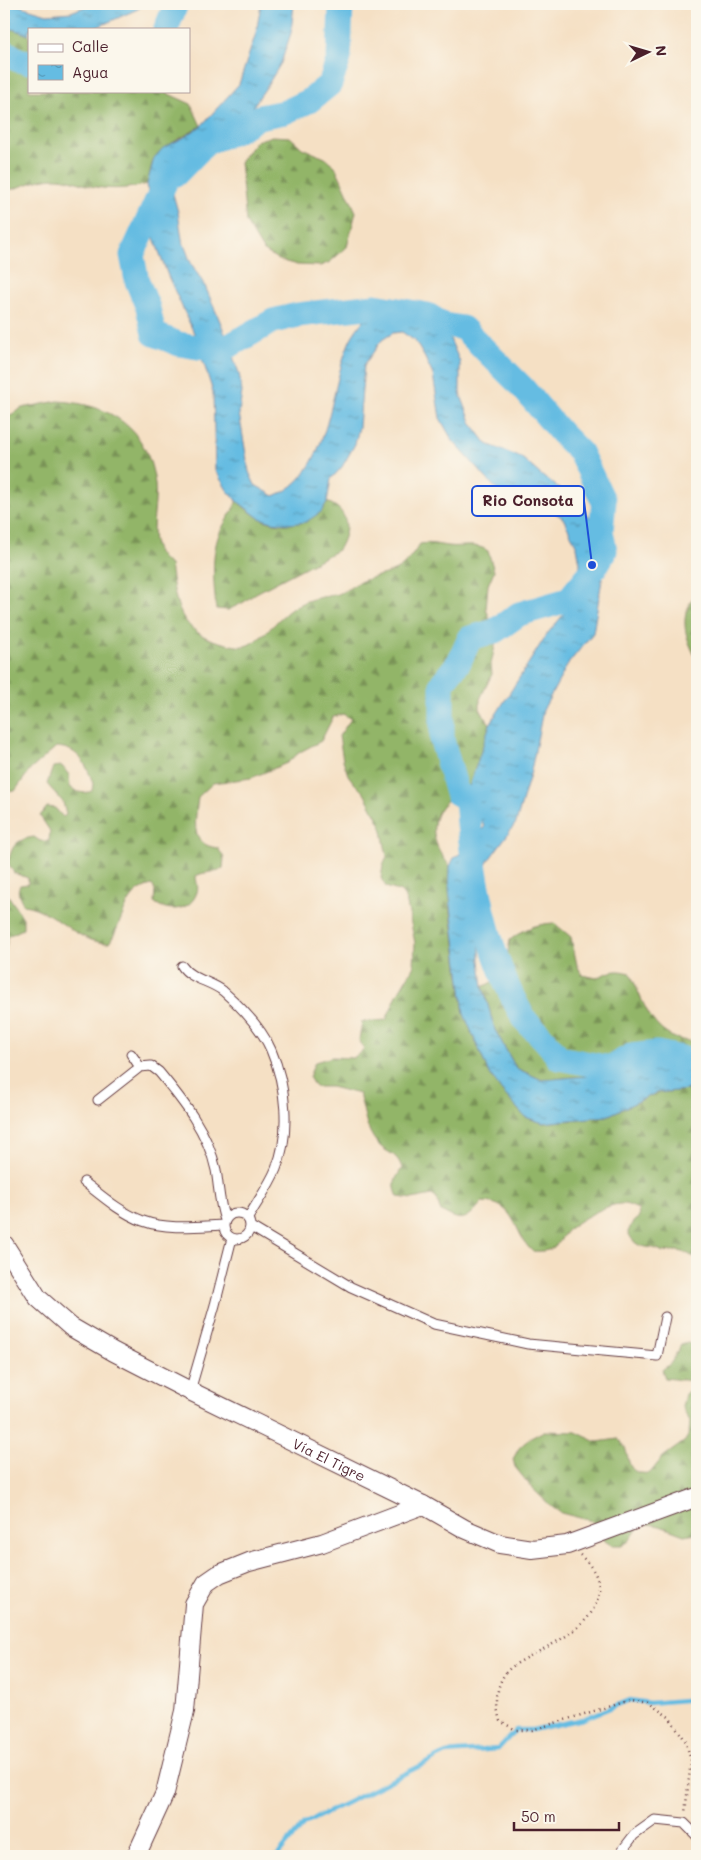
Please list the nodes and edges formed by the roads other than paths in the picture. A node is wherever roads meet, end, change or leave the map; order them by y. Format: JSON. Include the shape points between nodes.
{"nodes":[{"id":1,"x":182,"y":966,"type":"dead end"},
{"id":2,"x":131,"y":1054,"type":"dead end"},
{"id":3,"x":140,"y":1067,"type":"junction"},
{"id":4,"x":98,"y":1100,"type":"dead end"},
{"id":5,"x":84,"y":1182,"type":"dead end"},
{"id":6,"x":225,"y":1223,"type":"junction"},
{"id":7,"x":249,"y":1223,"type":"junction"},
{"id":8,"x":232,"y":1238,"type":"junction"},
{"id":9,"x":4,"y":1244,"type":"edge"},
{"id":10,"x":665,"y":1317,"type":"dead end"},
{"id":11,"x":190,"y":1391,"type":"junction"},
{"id":12,"x":697,"y":1498,"type":"edge"},
{"id":13,"x":423,"y":1505,"type":"junction"},
{"id":14,"x":697,"y":1836,"type":"edge"},
{"id":15,"x":136,"y":1856,"type":"edge"},
{"id":16,"x":618,"y":1856,"type":"edge"}],
"edges":[{"from":1,"to":7,"type":"lane","via":[[186,973],[222,991],[254,1023],[271,1048],[282,1087],[283,1144],[276,1168]]},
{"from":2,"to":3,"type":"lane"},
{"from":3,"to":4,"type":"lane"},
{"from":3,"to":6,"type":"lane","via":[[151,1066],[160,1072],[197,1123],[216,1169]]},
{"from":5,"to":6,"type":"lane","via":[[144,1222],[165,1225]]},
{"from":6,"to":7,"type":"lane","via":[[235,1212],[242,1213]]},
{"from":6,"to":8,"type":"lane","via":[[226,1232]]},
{"from":7,"to":8,"type":"lane","via":[[248,1234]]},
{"from":7,"to":10,"type":"lane","via":[[351,1287],[434,1324],[518,1342],[658,1356]]},
{"from":8,"to":11,"type":"lane","via":[[216,1306]]},
{"from":9,"to":11,"type":"street","name":"Vía El Tigre","via":[[38,1298],[71,1328]]},
{"from":11,"to":13,"type":"street","name":"Vía El Tigre"},
{"from":12,"to":13,"type":"street","name":"Vía El Tigre","via":[[567,1545],[532,1550],[500,1544]]},
{"from":13,"to":15,"type":"street","via":[[322,1543],[249,1562],[206,1583],[194,1604],[184,1711],[165,1793]]},
{"from":14,"to":16,"type":"lane","via":[[684,1823],[654,1820],[634,1835]]}]}
